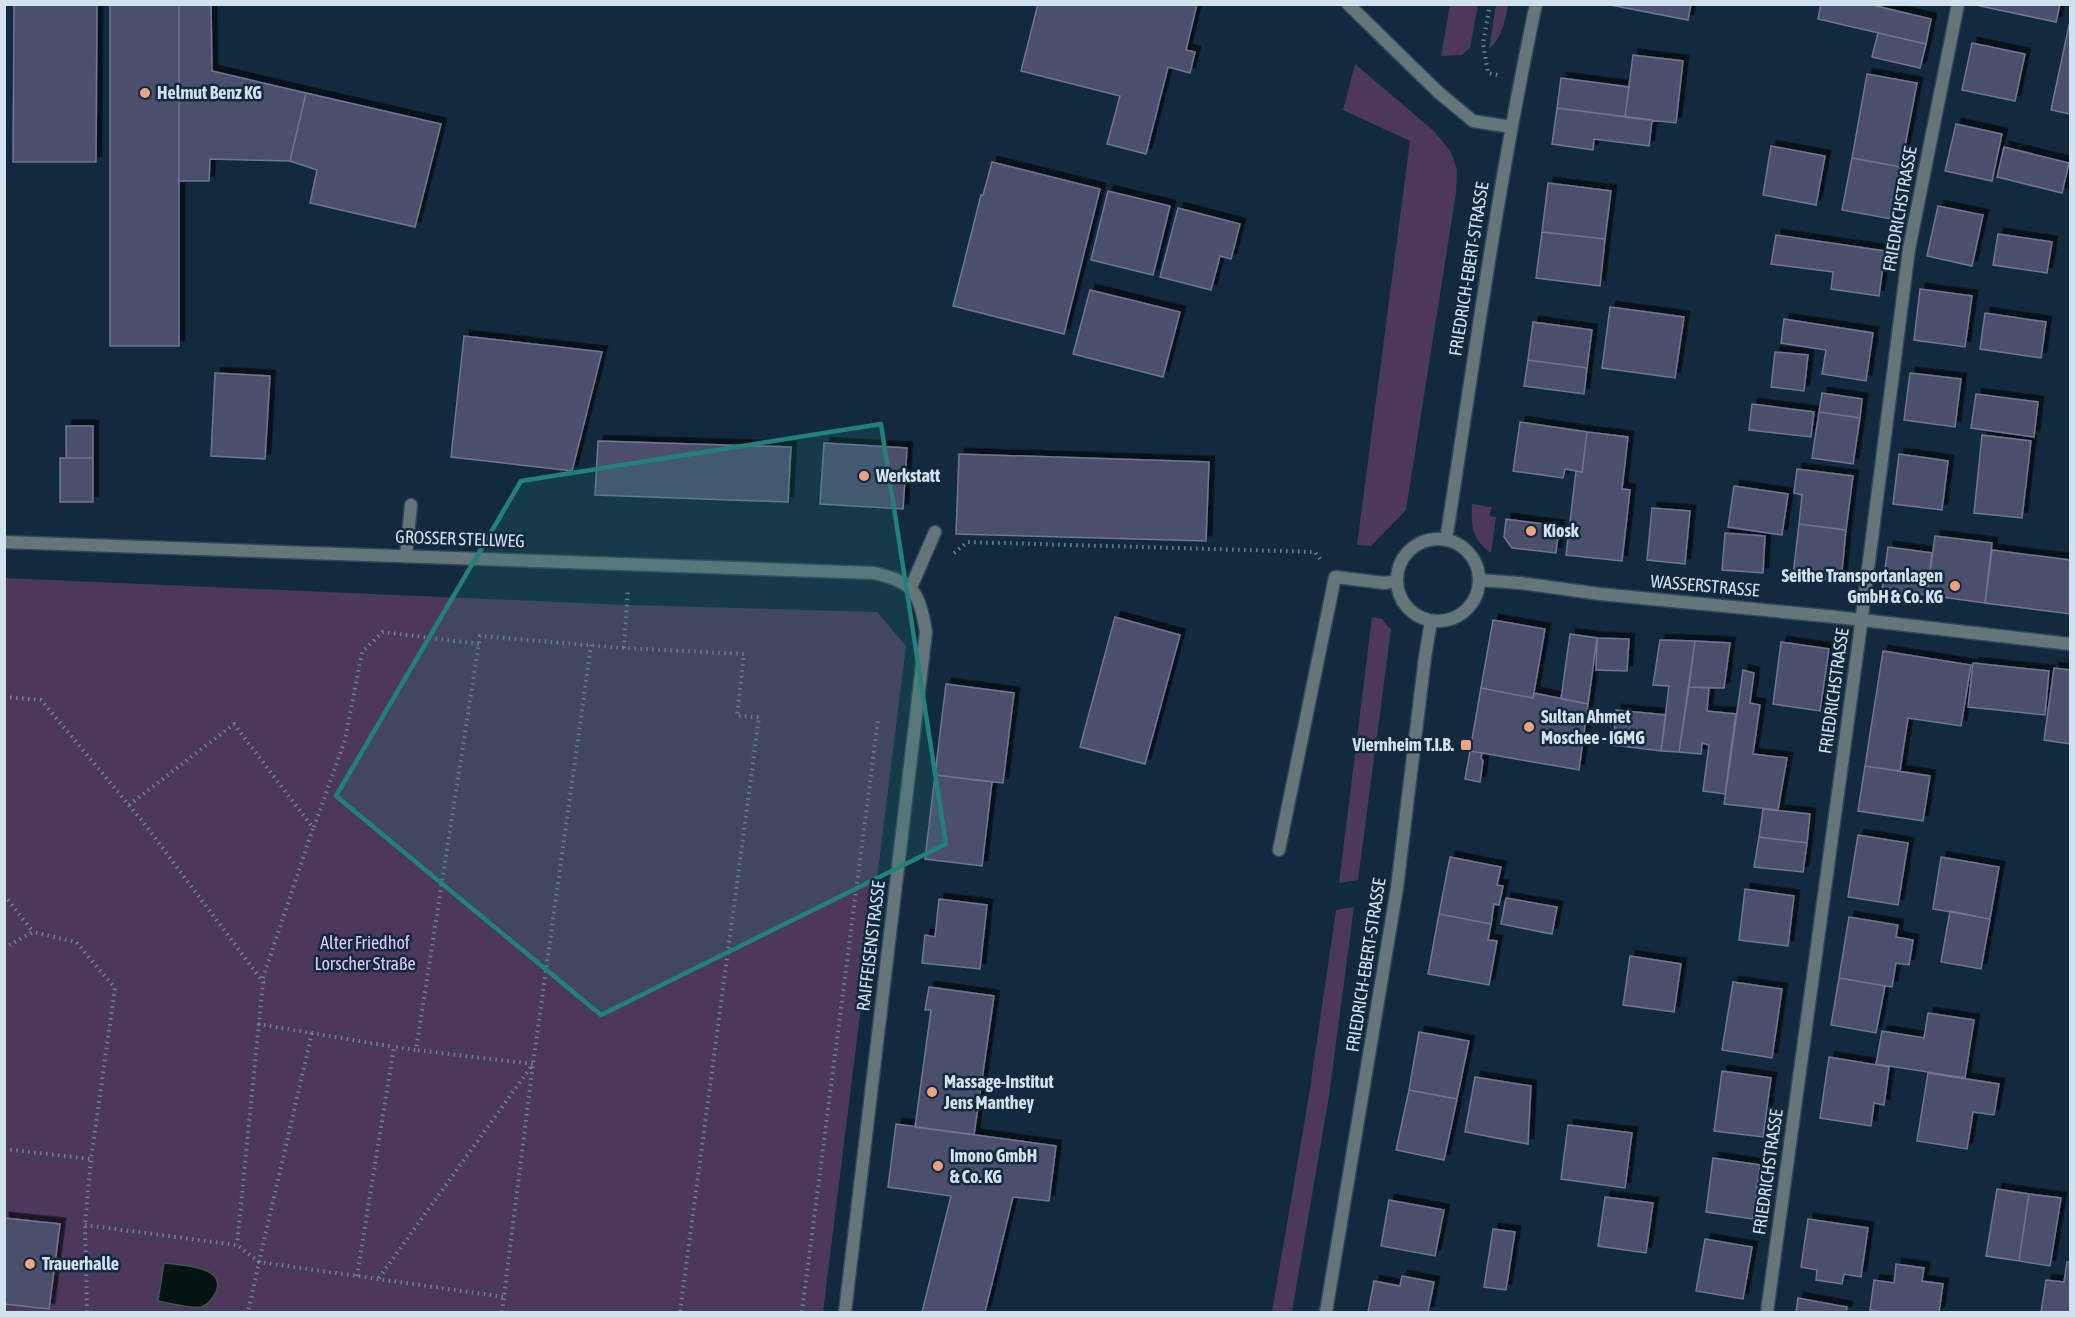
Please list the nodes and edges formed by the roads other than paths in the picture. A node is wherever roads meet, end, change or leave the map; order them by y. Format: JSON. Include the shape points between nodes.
{"nodes":[{"id":1,"x":1348,"y":4,"type":"edge"},
{"id":2,"x":1536,"y":4,"type":"edge"},
{"id":3,"x":1958,"y":4,"type":"edge"},
{"id":4,"x":1511,"y":127,"type":"junction"},
{"id":5,"x":411,"y":505,"type":"dead end"},
{"id":6,"x":935,"y":532,"type":"dead end"},
{"id":7,"x":1446,"y":540,"type":"junction"},
{"id":8,"x":4,"y":542,"type":"edge"},
{"id":9,"x":406,"y":555,"type":"junction"},
{"id":10,"x":1479,"y":580,"type":"junction"},
{"id":11,"x":1397,"y":581,"type":"junction"},
{"id":12,"x":911,"y":587,"type":"junction"},
{"id":13,"x":1862,"y":620,"type":"junction"},
{"id":14,"x":1431,"y":621,"type":"junction"},
{"id":15,"x":2070,"y":644,"type":"edge"},
{"id":16,"x":1278,"y":850,"type":"dead end"},
{"id":17,"x":845,"y":1312,"type":"edge"},
{"id":18,"x":1326,"y":1312,"type":"edge"},
{"id":19,"x":1767,"y":1312,"type":"edge"}],
"edges":[{"from":1,"to":4,"type":"street","via":[[1473,121]]},
{"from":2,"to":4,"type":"street","name":"FRIEDRICH-EBERT-STRASSE"},
{"from":3,"to":13,"type":"street","name":"FRIEDRICHSTRASSE","via":[[1909,249]]},
{"from":4,"to":7,"type":"street","name":"FRIEDRICH-EBERT-STRASSE"},
{"from":5,"to":9,"type":"street"},
{"from":6,"to":12,"type":"street"},
{"from":7,"to":10,"type":"street","via":[[1463,547],[1472,557]]},
{"from":7,"to":11,"type":"street","via":[[1424,542],[1412,549],[1403,559]]},
{"from":8,"to":9,"type":"street","name":"GROSSER STELLWEG"},
{"from":9,"to":12,"type":"street","name":"GROSSER STELLWEG","via":[[874,573],[896,578]]},
{"from":10,"to":13,"type":"street","name":"WASSERSTRASSE"},
{"from":10,"to":14,"type":"street","via":[[1469,608],[1446,621]]},
{"from":11,"to":14,"type":"street","via":[[1409,609]]},
{"from":11,"to":16,"type":"street","via":[[1335,577]]},
{"from":12,"to":17,"type":"street","name":"RAIFFEISENSTRASSE","via":[[922,607],[926,632]]},
{"from":13,"to":15,"type":"street","name":"WASSERSTRASSE"},
{"from":13,"to":19,"type":"street","name":"FRIEDRICHSTRASSE"},
{"from":14,"to":18,"type":"street","name":"FRIEDRICH-EBERT-STRASSE","via":[[1397,888]]}]}
